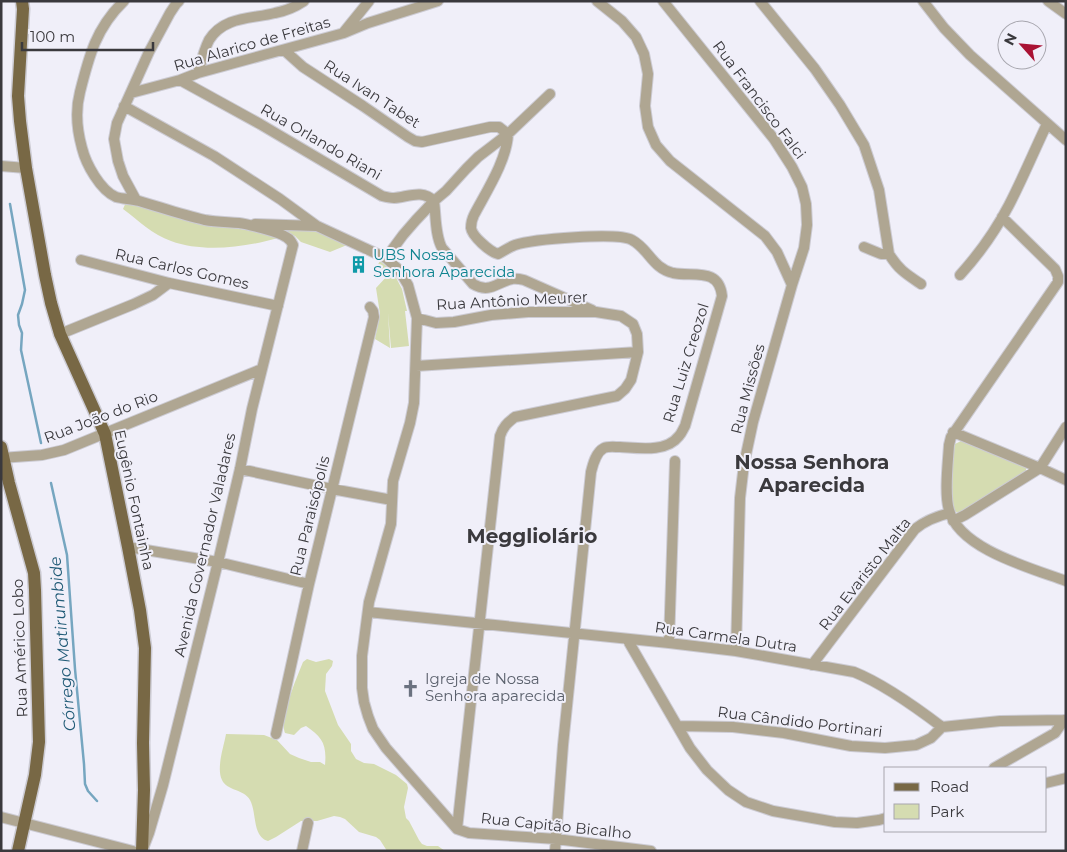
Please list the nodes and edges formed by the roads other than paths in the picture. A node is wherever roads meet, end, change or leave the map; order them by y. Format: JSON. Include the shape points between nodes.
{"nodes":[{"id":1,"x":22,"y":1,"type":"edge"},
{"id":2,"x":124,"y":1,"type":"edge"},
{"id":3,"x":179,"y":1,"type":"edge"},
{"id":4,"x":304,"y":1,"type":"edge"},
{"id":5,"x":369,"y":1,"type":"edge"},
{"id":6,"x":438,"y":1,"type":"edge"},
{"id":7,"x":597,"y":1,"type":"edge"},
{"id":8,"x":663,"y":1,"type":"edge"},
{"id":9,"x":760,"y":1,"type":"edge"},
{"id":10,"x":923,"y":1,"type":"edge"},
{"id":11,"x":1048,"y":1,"type":"edge"},
{"id":12,"x":1066,"y":14,"type":"edge"},
{"id":13,"x":344,"y":33,"type":"junction"},
{"id":14,"x":284,"y":50,"type":"junction"},
{"id":15,"x":198,"y":73,"type":"junction"},
{"id":16,"x":180,"y":80,"type":"junction"},
{"id":17,"x":131,"y":93,"type":"junction"},
{"id":18,"x":550,"y":94,"type":"dead end"},
{"id":19,"x":124,"y":106,"type":"junction"},
{"id":20,"x":1047,"y":124,"type":"junction"},
{"id":21,"x":508,"y":134,"type":"junction"},
{"id":22,"x":1066,"y":140,"type":"edge"},
{"id":23,"x":1,"y":166,"type":"edge"},
{"id":24,"x":26,"y":168,"type":"junction"},
{"id":25,"x":136,"y":200,"type":"junction"},
{"id":26,"x":434,"y":201,"type":"junction"},
{"id":27,"x":1002,"y":217,"type":"junction"},
{"id":28,"x":241,"y":223,"type":"junction"},
{"id":29,"x":317,"y":226,"type":"junction"},
{"id":30,"x":864,"y":247,"type":"dead end"},
{"id":31,"x":888,"y":254,"type":"junction"},
{"id":32,"x":386,"y":258,"type":"junction"},
{"id":33,"x":81,"y":260,"type":"dead end"},
{"id":34,"x":960,"y":275,"type":"dead end"},
{"id":35,"x":169,"y":283,"type":"junction"},
{"id":36,"x":921,"y":284,"type":"dead end"},
{"id":37,"x":792,"y":285,"type":"junction"},
{"id":38,"x":278,"y":306,"type":"junction"},
{"id":39,"x":370,"y":307,"type":"dead end"},
{"id":40,"x":596,"y":312,"type":"junction"},
{"id":41,"x":417,"y":318,"type":"junction"},
{"id":42,"x":60,"y":334,"type":"junction"},
{"id":43,"x":638,"y":352,"type":"junction"},
{"id":44,"x":416,"y":366,"type":"junction"},
{"id":45,"x":262,"y":369,"type":"junction"},
{"id":46,"x":1066,"y":427,"type":"edge"},
{"id":47,"x":953,"y":432,"type":"junction"},
{"id":48,"x":105,"y":434,"type":"junction"},
{"id":49,"x":2,"y":454,"type":"edge"},
{"id":50,"x":675,"y":461,"type":"dead end"},
{"id":51,"x":1040,"y":468,"type":"junction"},
{"id":52,"x":240,"y":469,"type":"junction"},
{"id":53,"x":1066,"y":480,"type":"edge"},
{"id":54,"x":332,"y":489,"type":"junction"},
{"id":55,"x":392,"y":500,"type":"junction"},
{"id":56,"x":951,"y":517,"type":"junction"},
{"id":57,"x":128,"y":547,"type":"junction"},
{"id":58,"x":218,"y":562,"type":"junction"},
{"id":59,"x":1066,"y":581,"type":"edge"},
{"id":60,"x":308,"y":584,"type":"junction"},
{"id":61,"x":368,"y":612,"type":"junction"},
{"id":62,"x":479,"y":625,"type":"junction"},
{"id":63,"x":574,"y":633,"type":"junction"},
{"id":64,"x":627,"y":639,"type":"junction"},
{"id":65,"x":669,"y":643,"type":"junction"},
{"id":66,"x":736,"y":651,"type":"junction"},
{"id":67,"x":812,"y":665,"type":"junction"},
{"id":68,"x":679,"y":726,"type":"junction"},
{"id":69,"x":942,"y":728,"type":"junction"},
{"id":70,"x":276,"y":734,"type":"dead end"},
{"id":71,"x":996,"y":767,"type":"edge"},
{"id":72,"x":1066,"y":778,"type":"edge"},
{"id":73,"x":1047,"y":784,"type":"edge"},
{"id":74,"x":1,"y":817,"type":"edge"},
{"id":75,"x":884,"y":819,"type":"edge"},
{"id":76,"x":25,"y":822,"type":"junction"},
{"id":77,"x":308,"y":823,"type":"dead end"},
{"id":78,"x":457,"y":829,"type":"junction"},
{"id":79,"x":556,"y":839,"type":"junction"},
{"id":80,"x":18,"y":851,"type":"edge"},
{"id":81,"x":133,"y":851,"type":"edge"},
{"id":82,"x":142,"y":851,"type":"edge"},
{"id":83,"x":302,"y":851,"type":"edge"},
{"id":84,"x":555,"y":851,"type":"edge"},
{"id":85,"x":650,"y":851,"type":"edge"}],
"edges":[{"from":1,"to":24,"type":"main road","name":"Eugênio Fontainha","via":[[18,96]]},
{"from":2,"to":25,"type":"street","via":[[112,12],[99,33],[90,56],[79,97],[78,135],[91,171],[101,184],[116,196]]},
{"from":3,"to":17,"type":"street","via":[[153,44]]},
{"from":4,"to":15,"type":"street","via":[[275,14],[244,18],[218,29],[209,40]]},
{"from":5,"to":13,"type":"street"},
{"from":6,"to":13,"type":"street","name":"Rua Alarico de Freitas"},
{"from":7,"to":37,"type":"street","via":[[627,26],[644,54],[648,74],[647,120],[656,145],[670,161],[765,236],[777,252]]},
{"from":8,"to":37,"type":"street","name":"Rua Francisco Falci","via":[[774,139],[802,186],[808,224]]},
{"from":9,"to":31,"type":"street","via":[[815,69],[864,145],[879,190]]},
{"from":10,"to":20,"type":"street","via":[[970,55]]},
{"from":11,"to":12,"type":"street"},
{"from":13,"to":14,"type":"street","name":"Rua Alarico de Freitas"},
{"from":14,"to":15,"type":"street","name":"Rua Alarico de Freitas"},
{"from":14,"to":21,"type":"street","name":"Rua Ivan Tabet","via":[[314,75],[415,141],[490,127],[499,127]]},
{"from":15,"to":16,"type":"street","name":"Rua Alarico de Freitas"},
{"from":16,"to":17,"type":"street","name":"Rua Alarico de Freitas"},
{"from":16,"to":26,"type":"street","name":"Rua Orlando Riani","via":[[382,196],[397,198],[419,194]]},
{"from":17,"to":19,"type":"street"},
{"from":18,"to":21,"type":"street"},
{"from":19,"to":25,"type":"street","via":[[114,139],[123,176]]},
{"from":19,"to":29,"type":"street","via":[[214,156]]},
{"from":20,"to":22,"type":"street"},
{"from":20,"to":27,"type":"street"},
{"from":21,"to":26,"type":"street","via":[[478,157]]},
{"from":21,"to":63,"type":"street","name":"Rua Luiz Creozol","via":[[504,155],[474,215],[471,229],[493,253],[498,254],[512,245],[526,242],[618,236],[631,238],[663,269],[674,273],[702,274],[715,279],[721,286],[722,296],[685,426],[679,436],[673,442],[656,448],[604,448],[593,462]]},
{"from":23,"to":24,"type":"street"},
{"from":24,"to":42,"type":"main road","name":"Eugênio Fontainha","via":[[51,303]]},
{"from":25,"to":28,"type":"street","via":[[205,220]]},
{"from":26,"to":32,"type":"street"},
{"from":26,"to":40,"type":"street","via":[[439,242],[474,284],[486,289],[511,279],[524,280]]},
{"from":27,"to":34,"type":"street"},
{"from":27,"to":47,"type":"street","via":[[1056,269],[1058,282]]},
{"from":28,"to":29,"type":"street"},
{"from":28,"to":38,"type":"street","name":"Avenida Governador Valadares","via":[[291,240],[293,245]]},
{"from":29,"to":32,"type":"street"},
{"from":30,"to":31,"type":"street"},
{"from":31,"to":36,"type":"street","via":[[901,271]]},
{"from":32,"to":41,"type":"street","via":[[408,285]]},
{"from":33,"to":35,"type":"street","name":"Rua Carlos Gomes"},
{"from":35,"to":38,"type":"street","name":"Rua Carlos Gomes"},
{"from":35,"to":42,"type":"street","via":[[134,304]]},
{"from":37,"to":66,"type":"street","name":"Rua Missões","via":[[744,464],[740,498]]},
{"from":38,"to":45,"type":"street","name":"Avenida Governador Valadares"},
{"from":39,"to":54,"type":"street","name":"Rua Paraisópolis","via":[[374,317]]},
{"from":40,"to":41,"type":"street","name":"Rua Antônio Meurer","via":[[528,312],[436,323]]},
{"from":40,"to":43,"type":"street","name":"Rua Antônio Meurer","via":[[621,316],[633,324]]},
{"from":41,"to":44,"type":"street"},
{"from":42,"to":48,"type":"main road","name":"Eugênio Fontainha"},
{"from":43,"to":44,"type":"street"},
{"from":43,"to":62,"type":"street","name":"Rua Antônio Meurer","via":[[631,380],[617,396],[515,417],[503,428]]},
{"from":44,"to":55,"type":"street","via":[[414,403],[393,481]]},
{"from":45,"to":48,"type":"street","name":"Rua João do Rio"},
{"from":45,"to":52,"type":"street","name":"Avenida Governador Valadares"},
{"from":46,"to":51,"type":"street"},
{"from":47,"to":51,"type":"street"},
{"from":47,"to":56,"type":"street","via":[[949,445],[947,502]]},
{"from":48,"to":49,"type":"street","name":"Rua João do Rio","via":[[42,455]]},
{"from":48,"to":57,"type":"main road","name":"Eugênio Fontainha"},
{"from":49,"to":76,"type":"main road","name":"Rua Américo Lobo","via":[[30,554],[36,590],[38,742],[36,775]]},
{"from":50,"to":65,"type":"street"},
{"from":51,"to":53,"type":"street"},
{"from":51,"to":56,"type":"street","name":"Rua Evaristo Malta","via":[[965,515]]},
{"from":52,"to":54,"type":"street"},
{"from":52,"to":58,"type":"street","name":"Avenida Governador Valadares"},
{"from":54,"to":55,"type":"street"},
{"from":54,"to":60,"type":"street","name":"Rua Paraisópolis"},
{"from":55,"to":61,"type":"street","via":[[391,524]]},
{"from":56,"to":59,"type":"street","via":[[974,542],[1009,560]]},
{"from":56,"to":67,"type":"street","name":"Rua Evaristo Malta","via":[[942,515],[915,529]]},
{"from":57,"to":58,"type":"street"},
{"from":57,"to":82,"type":"main road","name":"Eugênio Fontainha","via":[[145,648]]},
{"from":58,"to":60,"type":"street"},
{"from":58,"to":82,"type":"street","name":"Avenida Governador Valadares","via":[[163,784]]},
{"from":60,"to":70,"type":"street","name":"Rua Paraisópolis"},
{"from":61,"to":62,"type":"street","name":"Rua Carmela Dutra"},
{"from":61,"to":78,"type":"street","via":[[361,672],[368,716],[386,748]]},
{"from":62,"to":63,"type":"street","name":"Rua Carmela Dutra"},
{"from":62,"to":78,"type":"street","name":"Rua Antônio Meurer"},
{"from":63,"to":64,"type":"street","name":"Rua Carmela Dutra"},
{"from":63,"to":79,"type":"street","name":"Rua Luiz Creozol"},
{"from":64,"to":65,"type":"street","name":"Rua Carmela Dutra"},
{"from":64,"to":68,"type":"street"},
{"from":65,"to":66,"type":"street","name":"Rua Carmela Dutra"},
{"from":66,"to":67,"type":"street","name":"Rua Carmela Dutra"},
{"from":67,"to":69,"type":"street","name":"Rua Carmela Dutra","via":[[854,672],[872,679]]},
{"from":68,"to":69,"type":"street","name":"Rua Cândido Portinari","via":[[733,727],[851,746],[885,748],[916,745]]},
{"from":68,"to":75,"type":"street","via":[[690,748],[707,770],[746,802],[773,811],[835,822],[857,823]]},
{"from":69,"to":71,"type":"street","via":[[1000,721],[1064,720],[1055,734]]},
{"from":72,"to":73,"type":"street"},
{"from":74,"to":76,"type":"street"},
{"from":76,"to":80,"type":"main road","name":"Rua Américo Lobo"},
{"from":76,"to":81,"type":"street"},
{"from":77,"to":83,"type":"street"},
{"from":78,"to":79,"type":"street","name":"Rua Capitão Bicalho","via":[[469,833]]},
{"from":79,"to":84,"type":"street","name":"Rua Luiz Creozol"},
{"from":79,"to":85,"type":"street","name":"Rua Capitão Bicalho"}]}
